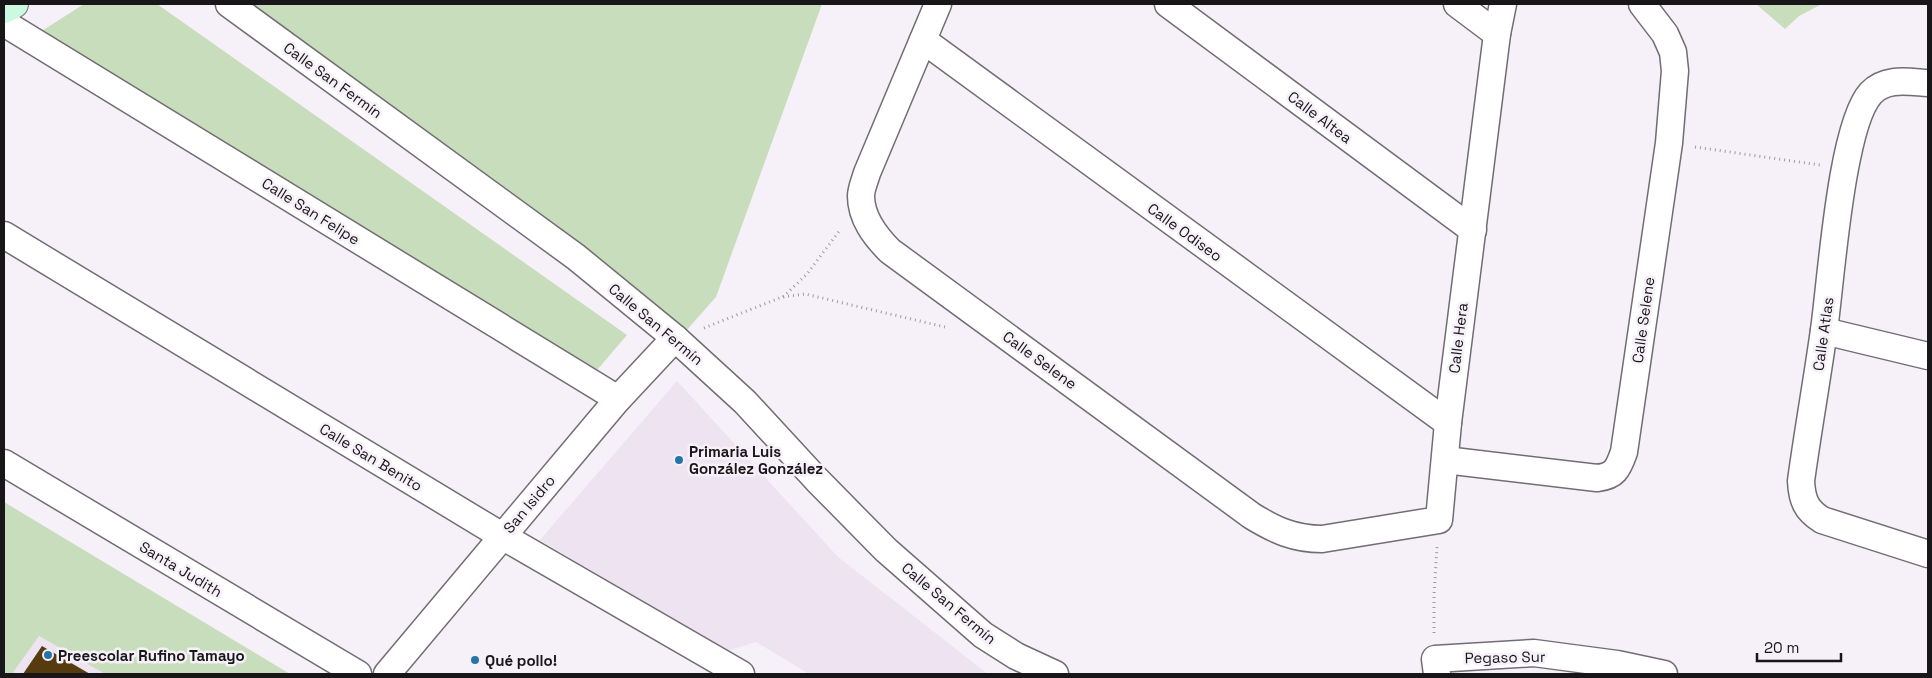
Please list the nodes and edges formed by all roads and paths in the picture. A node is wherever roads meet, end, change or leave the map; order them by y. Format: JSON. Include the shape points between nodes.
{"nodes":[{"id":1,"x":14,"y":4,"type":"edge"},
{"id":2,"x":229,"y":4,"type":"edge"},
{"id":3,"x":938,"y":4,"type":"edge"},
{"id":4,"x":1168,"y":4,"type":"edge"},
{"id":5,"x":1457,"y":4,"type":"edge"},
{"id":6,"x":1503,"y":4,"type":"edge"},
{"id":7,"x":1642,"y":4,"type":"edge"},
{"id":8,"x":4,"y":9,"type":"edge"},
{"id":9,"x":4,"y":23,"type":"edge"},
{"id":10,"x":1497,"y":34,"type":"junction"},
{"id":11,"x":923,"y":40,"type":"junction"},
{"id":12,"x":1928,"y":83,"type":"edge"},
{"id":13,"x":1669,"y":143,"type":"junction"},
{"id":14,"x":1845,"y":169,"type":"junction"},
{"id":15,"x":861,"y":195,"type":"junction"},
{"id":16,"x":1472,"y":230,"type":"junction"},
{"id":17,"x":4,"y":235,"type":"edge"},
{"id":18,"x":782,"y":297,"type":"junction"},
{"id":19,"x":953,"y":329,"type":"dead end"},
{"id":20,"x":1824,"y":331,"type":"junction"},
{"id":21,"x":675,"y":338,"type":"junction"},
{"id":22,"x":1928,"y":356,"type":"edge"},
{"id":23,"x":618,"y":399,"type":"junction"},
{"id":24,"x":1448,"y":423,"type":"junction"},
{"id":25,"x":1445,"y":460,"type":"junction"},
{"id":26,"x":4,"y":463,"type":"edge"},
{"id":27,"x":1439,"y":520,"type":"junction"},
{"id":28,"x":502,"y":536,"type":"junction"},
{"id":29,"x":1928,"y":554,"type":"edge"},
{"id":30,"x":1436,"y":666,"type":"edge"},
{"id":31,"x":358,"y":674,"type":"edge"},
{"id":32,"x":388,"y":674,"type":"edge"},
{"id":33,"x":741,"y":674,"type":"edge"},
{"id":34,"x":1056,"y":674,"type":"edge"},
{"id":35,"x":1664,"y":674,"type":"edge"}],
"edges":[{"from":1,"to":8,"type":"street"},
{"from":2,"to":21,"type":"street","name":"Calle San Fermín","via":[[576,257]]},
{"from":3,"to":11,"type":"street"},
{"from":4,"to":16,"type":"street","name":"Calle Altea"},
{"from":5,"to":10,"type":"street"},
{"from":6,"to":10,"type":"street","name":"Calle Hera"},
{"from":7,"to":13,"type":"street","name":"Calle Selene","via":[[1666,34],[1673,52],[1675,71]]},
{"from":9,"to":23,"type":"street","name":"Calle San Felipe"},
{"from":10,"to":16,"type":"street","name":"Calle Hera"},
{"from":11,"to":15,"type":"street","via":[[867,173]]},
{"from":11,"to":24,"type":"street","name":"Calle Odiseo"},
{"from":12,"to":14,"type":"street","name":"Calle Atlas","via":[[1896,81],[1871,93],[1860,110]]},
{"from":13,"to":14,"type":"path"},
{"from":13,"to":25,"type":"street","name":"Calle Selene","via":[[1624,452],[1615,472],[1597,478]]},
{"from":14,"to":20,"type":"street","name":"Calle Atlas"},
{"from":15,"to":18,"type":"path","via":[[832,243],[807,274]]},
{"from":15,"to":27,"type":"street","name":"Calle Selene","via":[[874,236],[890,251],[1270,527],[1303,539],[1322,539]]},
{"from":16,"to":24,"type":"street","name":"Calle Hera"},
{"from":17,"to":28,"type":"street","name":"Calle San Benito"},
{"from":18,"to":19,"type":"path","via":[[805,294]]},
{"from":18,"to":21,"type":"path"},
{"from":20,"to":22,"type":"street"},
{"from":20,"to":29,"type":"street","name":"Calle Atlas","via":[[1801,481],[1803,502],[1822,520]]},
{"from":21,"to":23,"type":"street","name":"San Isidro"},
{"from":21,"to":34,"type":"street","name":"Calle San Fermín","via":[[745,402],[886,550],[983,635],[1016,656]]},
{"from":23,"to":28,"type":"street","name":"San Isidro"},
{"from":24,"to":25,"type":"street","name":"Calle Hera"},
{"from":25,"to":27,"type":"street","name":"Calle Hera"},
{"from":26,"to":31,"type":"street","name":"Santa Judith"},
{"from":27,"to":30,"type":"path","via":[[1434,595]]},
{"from":28,"to":32,"type":"street","name":"San Isidro"},
{"from":28,"to":33,"type":"street","name":"Calle San Benito"},
{"from":30,"to":35,"type":"street","name":"Pegaso Sur","via":[[1534,653]]}]}
